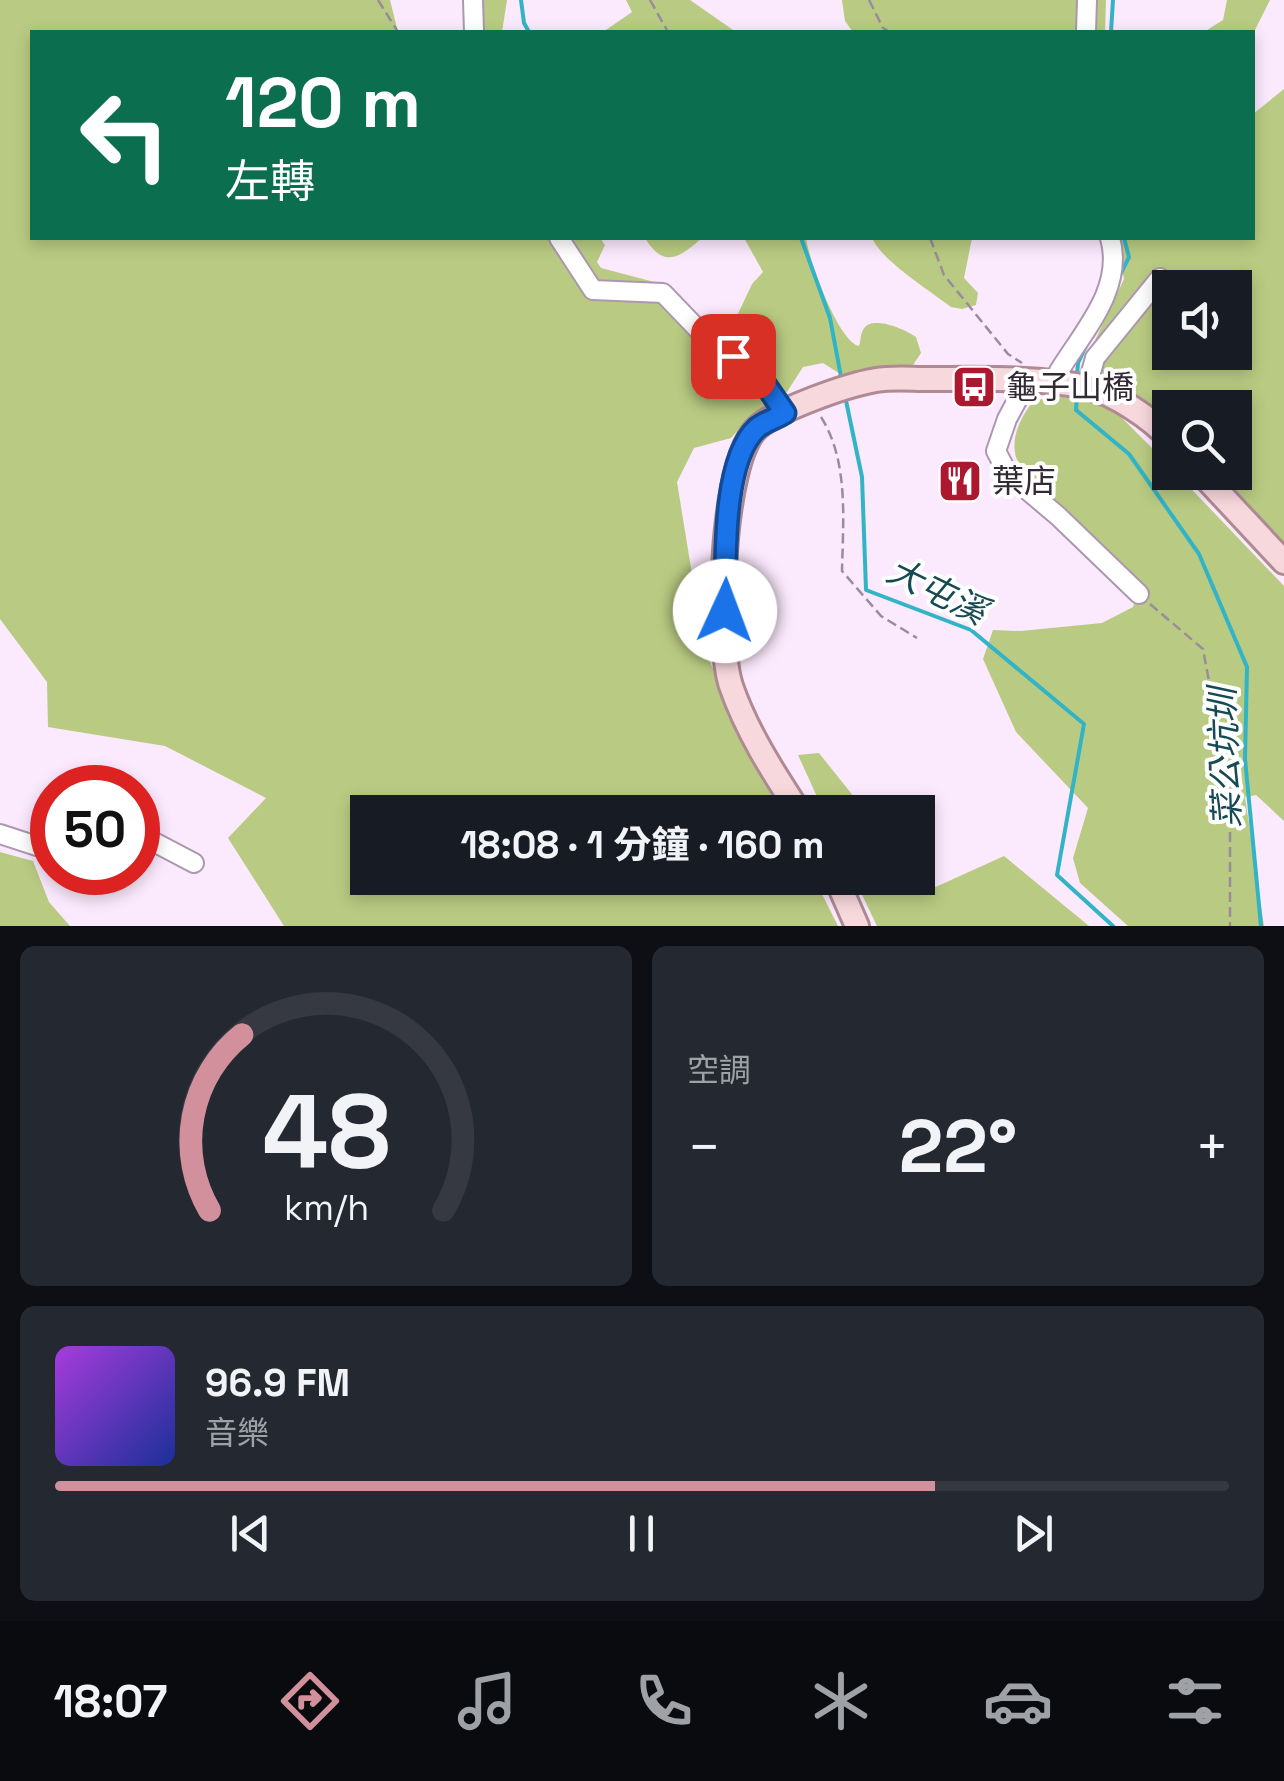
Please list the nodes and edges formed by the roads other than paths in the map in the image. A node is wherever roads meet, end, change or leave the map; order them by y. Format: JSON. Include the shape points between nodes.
{"nodes":[{"id":1,"x":473,"y":0,"type":"edge"},
{"id":2,"x":1086,"y":0,"type":"edge"},
{"id":3,"x":474,"y":30,"type":"edge"},
{"id":4,"x":1086,"y":30,"type":"edge"},
{"id":5,"x":560,"y":240,"type":"edge"},
{"id":6,"x":1111,"y":240,"type":"edge"},
{"id":7,"x":1152,"y":288,"type":"edge"},
{"id":8,"x":1056,"y":384,"type":"junction"},
{"id":9,"x":785,"y":413,"type":"junction"},
{"id":10,"x":1152,"y":426,"type":"edge"},
{"id":11,"x":1217,"y":490,"type":"edge"},
{"id":12,"x":1284,"y":562,"type":"edge"},
{"id":13,"x":1139,"y":594,"type":"road end"},
{"id":14,"x":788,"y":795,"type":"edge"},
{"id":15,"x":0,"y":834,"type":"edge"},
{"id":16,"x":30,"y":844,"type":"edge"},
{"id":17,"x":160,"y":845,"type":"edge"},
{"id":18,"x":194,"y":862,"type":"dead end"},
{"id":19,"x":843,"y":895,"type":"edge"},
{"id":20,"x":857,"y":926,"type":"edge"}],
"edges":[{"from":1,"to":3,"type":"street"},
{"from":2,"to":4,"type":"street"},
{"from":5,"to":9,"type":"street","via":[[592,290],[663,293],[712,344],[754,368]]},
{"from":6,"to":8,"type":"street","via":[[1112,284]]},
{"from":7,"to":8,"type":"street","via":[[1095,358]]},
{"from":8,"to":9,"type":"main road","via":[[878,380]]},
{"from":8,"to":10,"type":"main road","via":[[1124,405]]},
{"from":8,"to":13,"type":"street","via":[[1007,419],[996,450],[1008,474]]},
{"from":9,"to":14,"type":"main road","via":[[757,428],[728,502],[724,644],[744,718]]},
{"from":11,"to":12,"type":"main road"},
{"from":15,"to":16,"type":"street"},
{"from":17,"to":18,"type":"street"},
{"from":19,"to":20,"type":"main road"}]}
